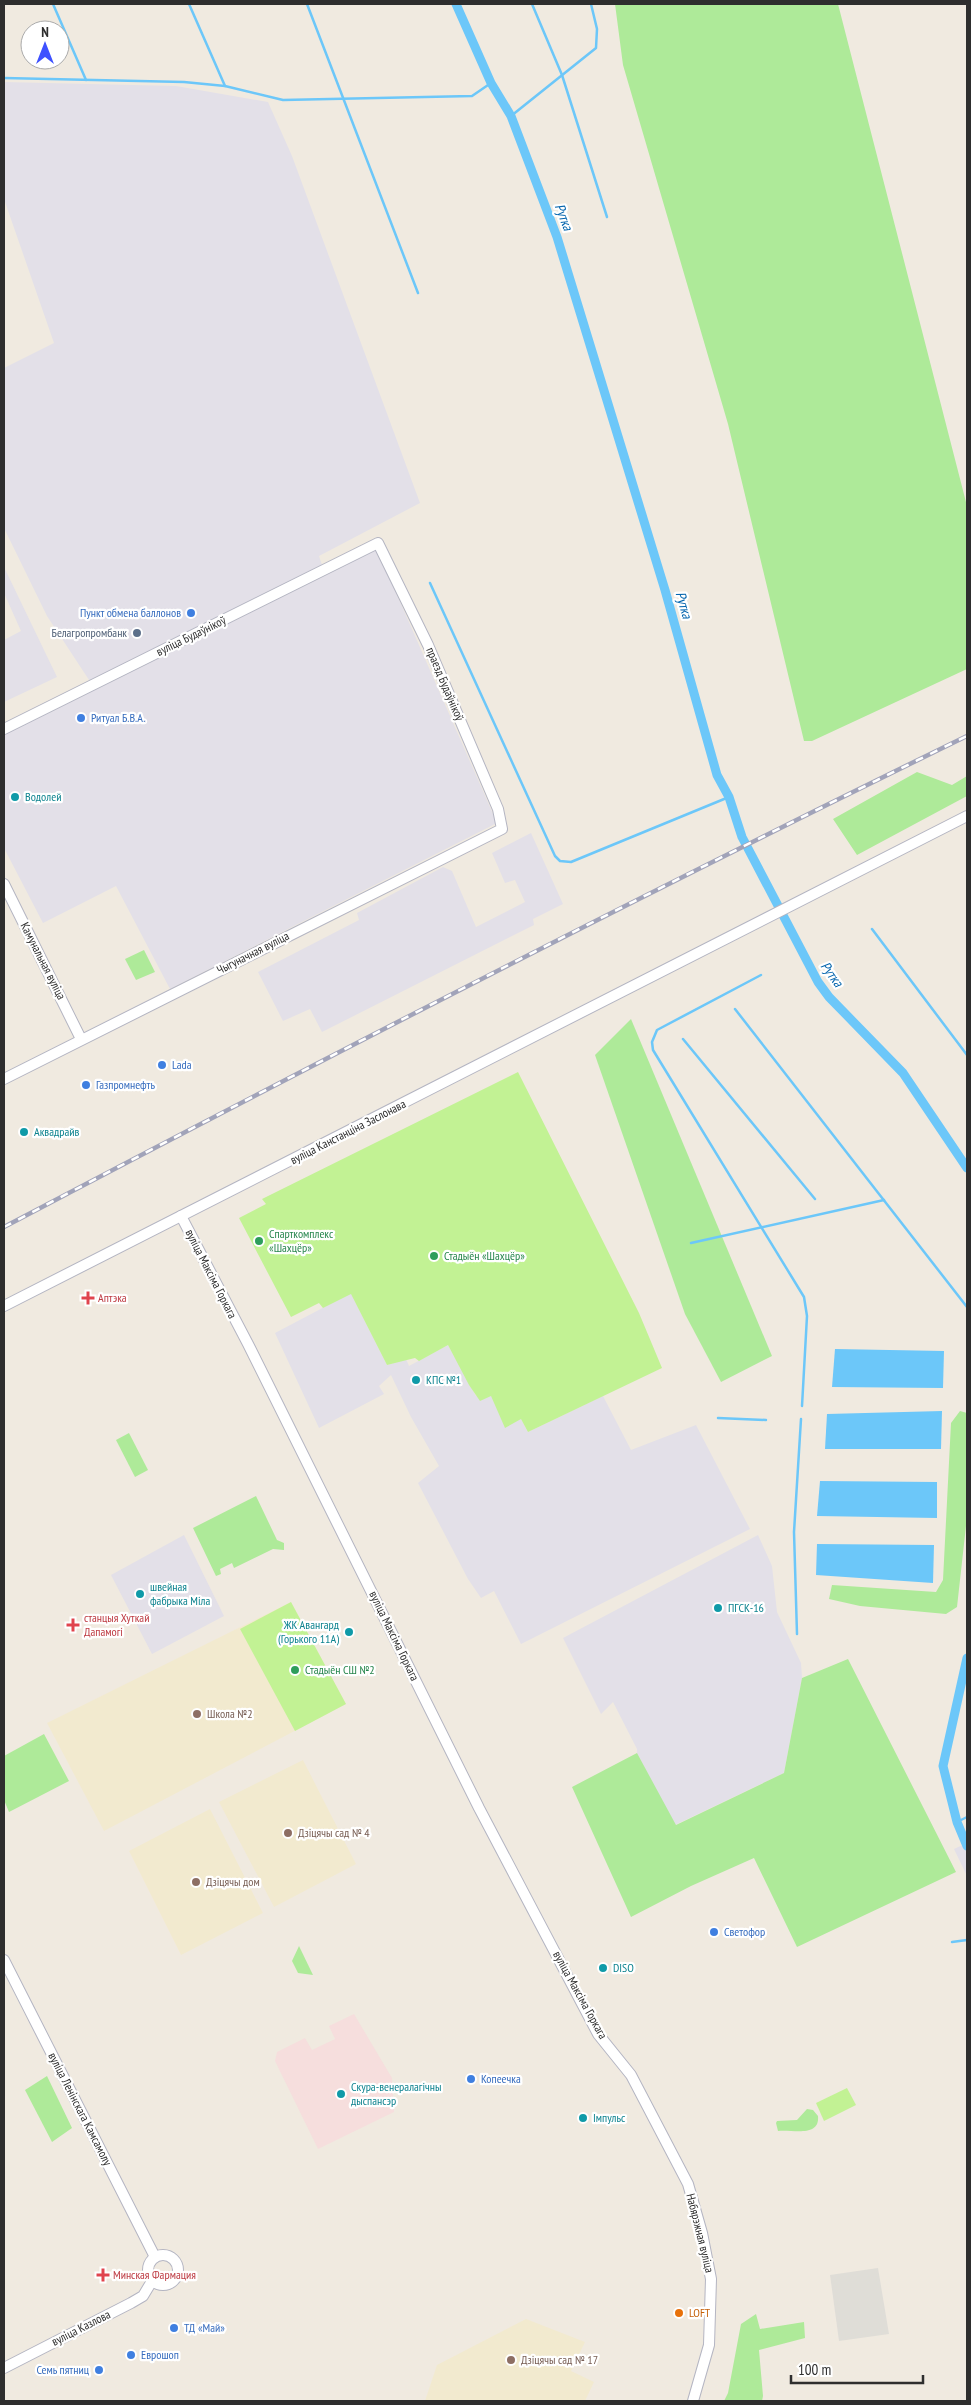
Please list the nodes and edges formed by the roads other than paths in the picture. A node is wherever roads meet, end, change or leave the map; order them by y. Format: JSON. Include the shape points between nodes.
{"nodes":[{"id":1,"x":378,"y":543,"type":"joint"},
{"id":2,"x":4,"y":729,"type":"edge"},
{"id":3,"x":967,"y":816,"type":"edge"},
{"id":4,"x":502,"y":829,"type":"joint"},
{"id":5,"x":4,"y":884,"type":"edge"},
{"id":6,"x":81,"y":1039,"type":"junction"},
{"id":7,"x":4,"y":1078,"type":"edge"},
{"id":8,"x":181,"y":1216,"type":"junction"},
{"id":9,"x":4,"y":1306,"type":"edge"},
{"id":10,"x":4,"y":1960,"type":"edge"},
{"id":11,"x":613,"y":2052,"type":"joint"},
{"id":12,"x":155,"y":2257,"type":"junction"},
{"id":13,"x":152,"y":2281,"type":"junction"},
{"id":14,"x":4,"y":2368,"type":"edge"},
{"id":15,"x":693,"y":2401,"type":"edge"}],
"edges":[{"from":1,"to":2,"type":"main road","name":"вуліца Будаўнікоў"},
{"from":1,"to":4,"type":"main road","name":"праезд Будаўнікоў","via":[[428,645],[498,809]]},
{"from":3,"to":8,"type":"main road","name":"вуліца Канстанціна Заслонава"},
{"from":4,"to":6,"type":"main road","name":"Чыгуначная вуліца"},
{"from":5,"to":6,"type":"main road","name":"Камунальная вуліца"},
{"from":6,"to":7,"type":"main road","name":"Чыгуначная вуліца"},
{"from":8,"to":9,"type":"main road","name":"вуліца Канстанціна Заслонава"},
{"from":8,"to":11,"type":"main road","name":"вуліца Максіма Горкага","via":[[480,1808],[598,2034]]},
{"from":10,"to":12,"type":"main road","name":"вуліца Ленінскага Камсамолу"},
{"from":11,"to":15,"type":"main road","name":"Набярэжная вуліца","via":[[631,2075],[688,2184],[702,2233],[711,2279],[709,2345]]},
{"from":12,"to":13,"type":"main road","via":[[148,2269]]},
{"from":12,"to":13,"type":"main road","via":[[170,2257],[178,2270],[169,2283]]},
{"from":13,"to":14,"type":"main road","name":"вуліца Казлова","via":[[143,2296]]}]}
